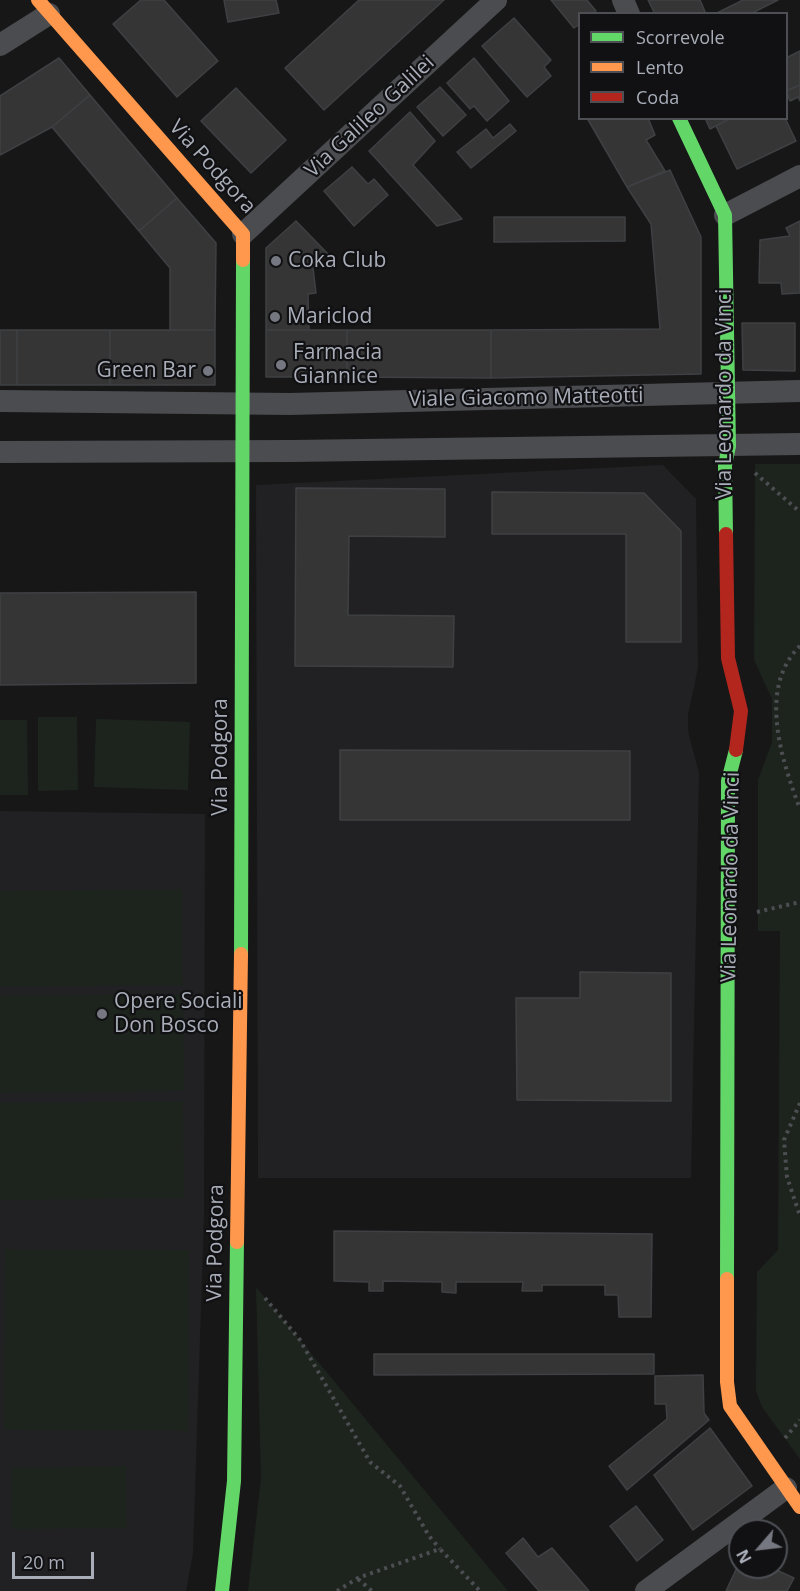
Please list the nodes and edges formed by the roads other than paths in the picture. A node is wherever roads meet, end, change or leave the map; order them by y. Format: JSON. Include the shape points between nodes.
{"nodes":[{"id":1,"x":496,"y":0,"type":"edge"},
{"id":2,"x":44,"y":7,"type":"edge"},
{"id":3,"x":0,"y":45,"type":"edge"},
{"id":4,"x":680,"y":120,"type":"edge"},
{"id":5,"x":800,"y":176,"type":"edge"},
{"id":6,"x":725,"y":215,"type":"junction"},
{"id":7,"x":243,"y":234,"type":"junction"},
{"id":8,"x":800,"y":391,"type":"edge"},
{"id":9,"x":728,"y":393,"type":"junction"},
{"id":10,"x":0,"y":401,"type":"edge"},
{"id":11,"x":243,"y":404,"type":"junction"},
{"id":12,"x":800,"y":444,"type":"edge"},
{"id":13,"x":729,"y":446,"type":"junction"},
{"id":14,"x":0,"y":452,"type":"edge"},
{"id":15,"x":243,"y":452,"type":"junction"},
{"id":16,"x":786,"y":1488,"type":"junction"},
{"id":17,"x":800,"y":1507,"type":"edge"},
{"id":18,"x":222,"y":1591,"type":"edge"},
{"id":19,"x":646,"y":1591,"type":"edge"}],
"edges":[{"from":1,"to":7,"type":"street","name":"Via Galileo Galilei"},
{"from":2,"to":3,"type":"street"},
{"from":2,"to":7,"type":"street","name":"Via Podgora"},
{"from":4,"to":6,"type":"street","name":"Via Leonardo da Vinci"},
{"from":5,"to":6,"type":"street"},
{"from":6,"to":9,"type":"street","name":"Via Leonardo da Vinci"},
{"from":7,"to":11,"type":"street","name":"Via Podgora"},
{"from":8,"to":9,"type":"street","name":"Viale Giacomo Matteotti"},
{"from":9,"to":11,"type":"street","name":"Viale Giacomo Matteotti"},
{"from":9,"to":13,"type":"street","name":"Via Leonardo da Vinci"},
{"from":10,"to":11,"type":"street","name":"Viale Giacomo Matteotti"},
{"from":11,"to":15,"type":"street","name":"Via Podgora"},
{"from":12,"to":13,"type":"street"},
{"from":13,"to":15,"type":"street"},
{"from":13,"to":16,"type":"street","name":"Via Leonardo da Vinci","via":[[725,465],[727,636],[731,678],[741,711],[740,736],[728,781],[727,1382],[730,1406]]},
{"from":14,"to":15,"type":"street"},
{"from":15,"to":18,"type":"street","name":"Via Podgora","via":[[234,1481]]},
{"from":16,"to":17,"type":"street","name":"Via Leonardo da Vinci"},
{"from":16,"to":19,"type":"street"}]}
